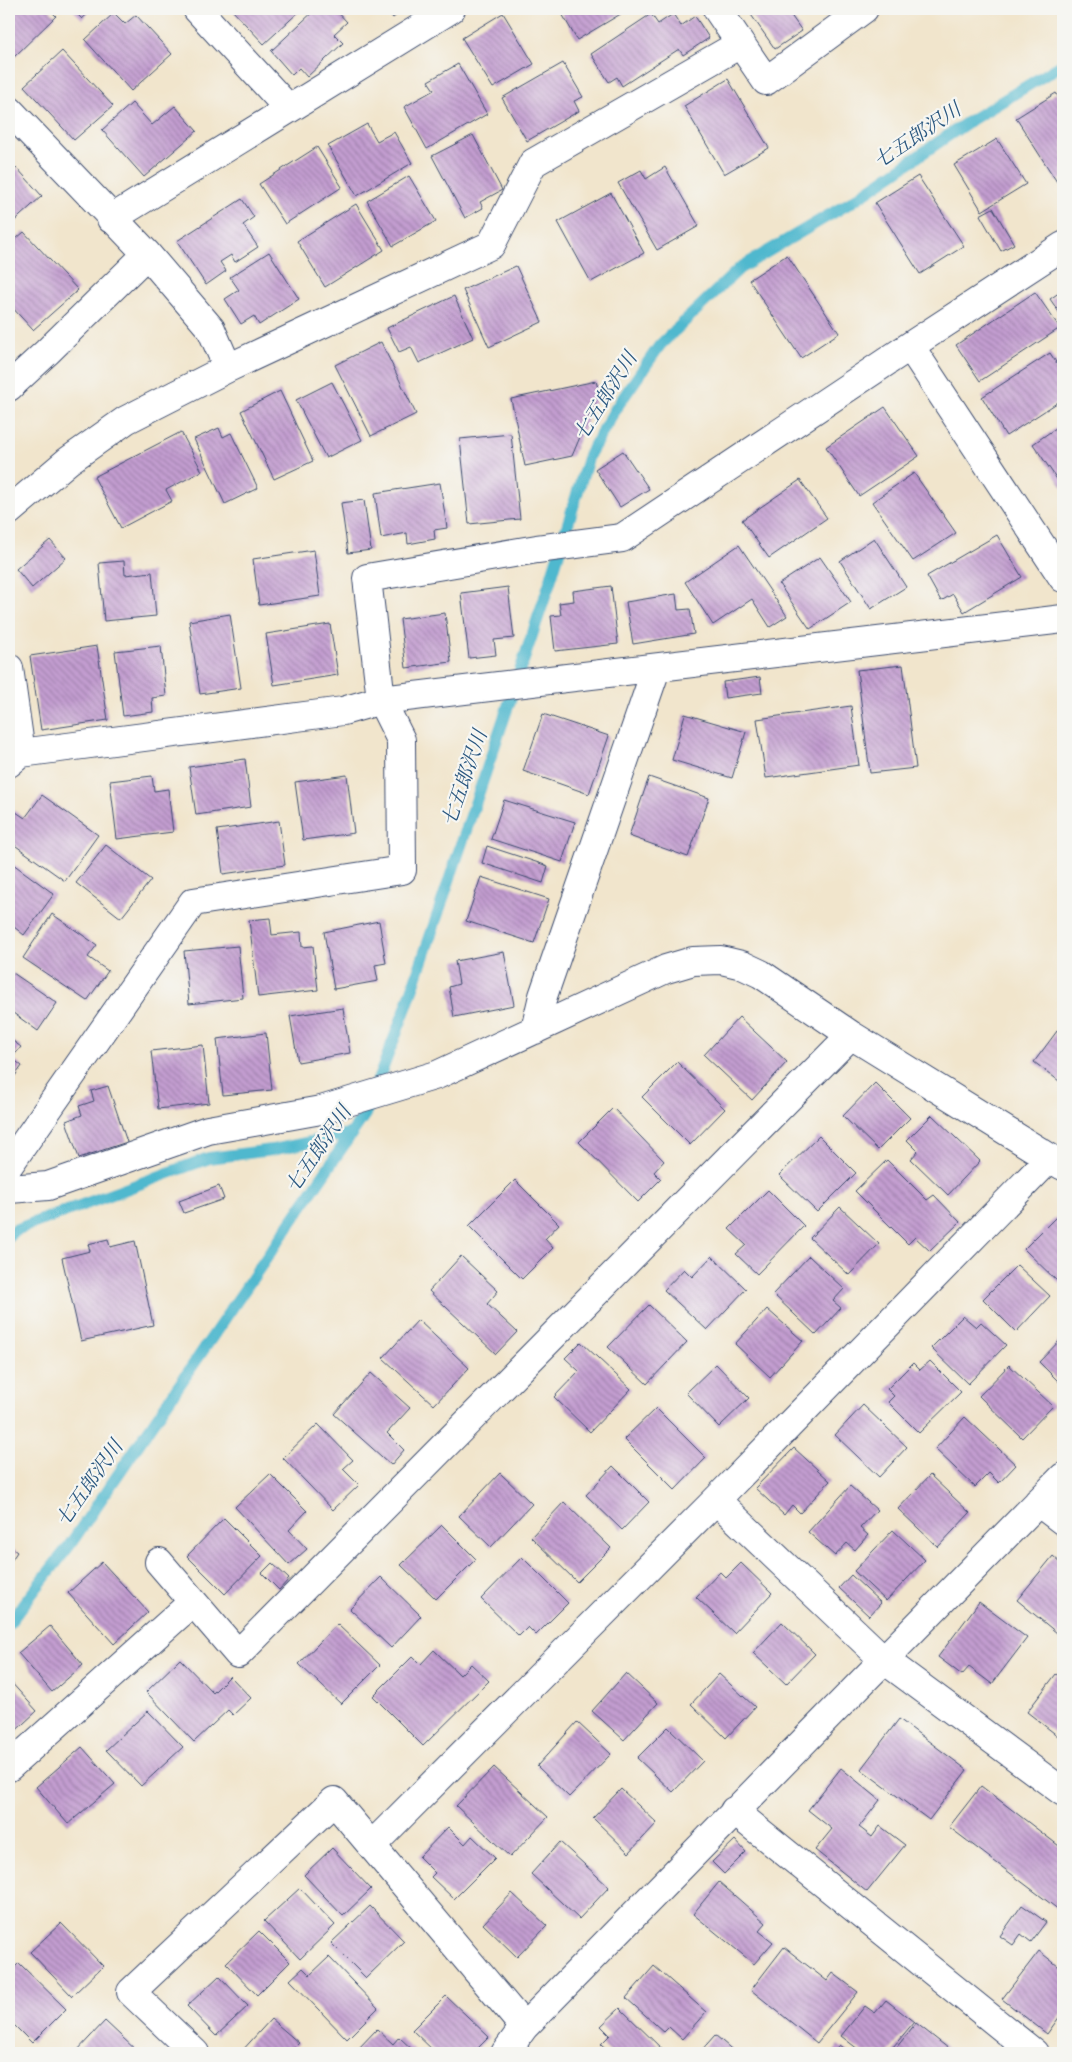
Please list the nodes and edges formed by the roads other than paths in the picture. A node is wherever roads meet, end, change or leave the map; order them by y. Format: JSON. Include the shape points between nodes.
{"nodes":[{"id":1,"x":197,"y":9,"type":"edge"},
{"id":2,"x":451,"y":9,"type":"edge"},
{"id":3,"x":717,"y":9,"type":"edge"},
{"id":4,"x":864,"y":9,"type":"edge"},
{"id":5,"x":740,"y":44,"type":"junction"},
{"id":6,"x":289,"y":109,"type":"junction"},
{"id":7,"x":9,"y":110,"type":"edge"},
{"id":8,"x":111,"y":219,"type":"junction"},
{"id":9,"x":1063,"y":246,"type":"edge"},
{"id":10,"x":147,"y":254,"type":"junction"},
{"id":11,"x":910,"y":346,"type":"junction"},
{"id":12,"x":228,"y":368,"type":"junction"},
{"id":13,"x":9,"y":387,"type":"edge"},
{"id":14,"x":9,"y":511,"type":"edge"},
{"id":15,"x":1063,"y":578,"type":"edge"},
{"id":16,"x":1063,"y":619,"type":"edge"},
{"id":17,"x":9,"y":668,"type":"edge"},
{"id":18,"x":656,"y":669,"type":"junction"},
{"id":19,"x":381,"y":700,"type":"junction"},
{"id":20,"x":15,"y":758,"type":"edge"},
{"id":21,"x":536,"y":1030,"type":"junction"},
{"id":22,"x":851,"y":1035,"type":"junction"},
{"id":23,"x":1056,"y":1162,"type":"edge"},
{"id":24,"x":9,"y":1165,"type":"edge"},
{"id":25,"x":9,"y":1189,"type":"edge"},
{"id":26,"x":1063,"y":1477,"type":"edge"},
{"id":27,"x":716,"y":1500,"type":"junction"},
{"id":28,"x":1038,"y":1502,"type":"junction"},
{"id":29,"x":1063,"y":1521,"type":"edge"},
{"id":30,"x":159,"y":1562,"type":"dead end"},
{"id":31,"x":193,"y":1602,"type":"junction"},
{"id":32,"x":883,"y":1659,"type":"junction"},
{"id":33,"x":9,"y":1767,"type":"edge"},
{"id":34,"x":1063,"y":1792,"type":"edge"},
{"id":35,"x":734,"y":1811,"type":"junction"},
{"id":36,"x":372,"y":1845,"type":"junction"},
{"id":37,"x":524,"y":2026,"type":"junction"},
{"id":38,"x":195,"y":2053,"type":"edge"},
{"id":39,"x":505,"y":2053,"type":"edge"},
{"id":40,"x":1034,"y":2053,"type":"edge"}],
"edges":[{"from":1,"to":6,"type":"street"},
{"from":2,"to":6,"type":"street"},
{"from":3,"to":5,"type":"street"},
{"from":4,"to":5,"type":"street","via":[[766,81]]},
{"from":5,"to":12,"type":"street","via":[[533,163],[491,245]]},
{"from":6,"to":8,"type":"street"},
{"from":7,"to":8,"type":"street"},
{"from":8,"to":10,"type":"street"},
{"from":9,"to":11,"type":"street"},
{"from":10,"to":12,"type":"street","via":[[211,329]]},
{"from":10,"to":13,"type":"street"},
{"from":11,"to":15,"type":"street"},
{"from":11,"to":19,"type":"street","via":[[622,538],[366,578]]},
{"from":12,"to":14,"type":"street","via":[[126,420],[68,461]]},
{"from":16,"to":18,"type":"street"},
{"from":17,"to":20,"type":"street"},
{"from":18,"to":19,"type":"street"},
{"from":18,"to":21,"type":"street","via":[[543,996]]},
{"from":19,"to":20,"type":"street","via":[[343,711]]},
{"from":19,"to":24,"type":"street","via":[[401,740],[402,870],[193,902]]},
{"from":21,"to":22,"type":"street","via":[[666,968],[721,960],[761,974]]},
{"from":21,"to":25,"type":"street","via":[[437,1075],[349,1102],[208,1130],[48,1186]]},
{"from":22,"to":23,"type":"street"},
{"from":22,"to":31,"type":"street","via":[[238,1654]]},
{"from":23,"to":27,"type":"street"},
{"from":26,"to":28,"type":"street"},
{"from":27,"to":32,"type":"street"},
{"from":27,"to":36,"type":"street"},
{"from":28,"to":29,"type":"street"},
{"from":28,"to":32,"type":"street"},
{"from":30,"to":31,"type":"street"},
{"from":31,"to":33,"type":"street"},
{"from":32,"to":34,"type":"street"},
{"from":32,"to":35,"type":"street"},
{"from":35,"to":37,"type":"street"},
{"from":35,"to":40,"type":"street"},
{"from":36,"to":37,"type":"street"},
{"from":36,"to":38,"type":"street","via":[[334,1801],[131,1992]]},
{"from":37,"to":39,"type":"street"}]}
